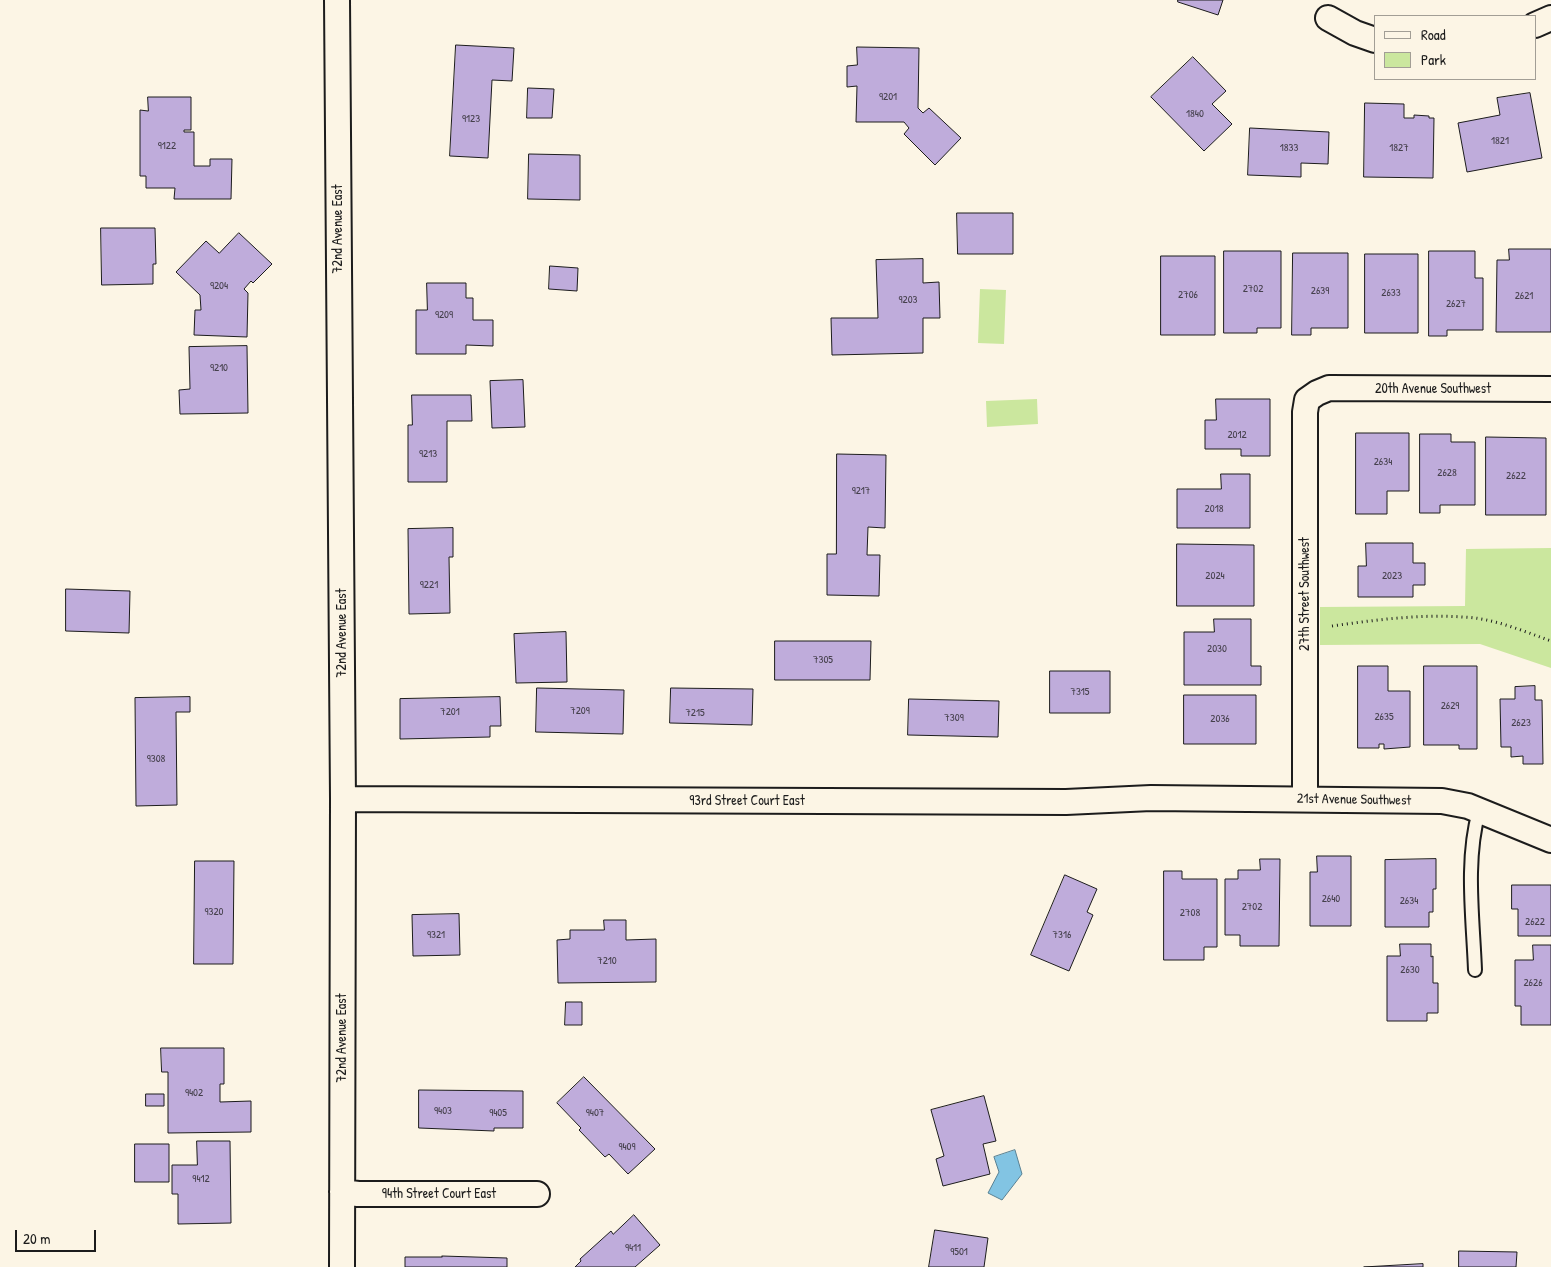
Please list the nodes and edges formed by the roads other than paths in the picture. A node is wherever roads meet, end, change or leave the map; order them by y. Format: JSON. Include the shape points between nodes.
{"nodes":[{"id":1,"x":337,"y":0,"type":"edge"},
{"id":2,"x":1328,"y":18,"type":"dead end"},
{"id":3,"x":1551,"y":18,"type":"edge"},
{"id":4,"x":1536,"y":25,"type":"edge"},
{"id":5,"x":1374,"y":40,"type":"edge"},
{"id":6,"x":1551,"y":389,"type":"edge"},
{"id":7,"x":1317,"y":393,"type":"joint"},
{"id":8,"x":1151,"y":798,"type":"joint"},
{"id":9,"x":343,"y":799,"type":"junction"},
{"id":10,"x":1305,"y":799,"type":"junction"},
{"id":11,"x":1479,"y":810,"type":"junction"},
{"id":12,"x":1551,"y":840,"type":"edge"},
{"id":13,"x":1475,"y":970,"type":"dead end"},
{"id":14,"x":342,"y":1192,"type":"junction"},
{"id":15,"x":537,"y":1194,"type":"dead end"},
{"id":16,"x":342,"y":1267,"type":"edge"}],
"edges":[{"from":1,"to":9,"type":"street","name":"72nd Avenue East"},
{"from":2,"to":5,"type":"street"},
{"from":3,"to":4,"type":"street"},
{"from":6,"to":7,"type":"street","name":"20th Avenue Southwest","via":[[1329,388]]},
{"from":7,"to":10,"type":"street","name":"27th Street Southwest","via":[[1307,400],[1305,412]]},
{"from":8,"to":9,"type":"street","name":"93rd Street Court East","via":[[1066,802]]},
{"from":8,"to":10,"type":"street","name":"21st Avenue Southwest"},
{"from":9,"to":14,"type":"street","name":"72nd Avenue East"},
{"from":10,"to":11,"type":"street","name":"21st Avenue Southwest","via":[[1442,801]]},
{"from":11,"to":12,"type":"street","name":"21st Avenue Southwest"},
{"from":11,"to":13,"type":"lane","via":[[1473,832]]},
{"from":14,"to":15,"type":"street","name":"94th Street Court East"},
{"from":14,"to":16,"type":"street","name":"72nd Avenue East"}]}
